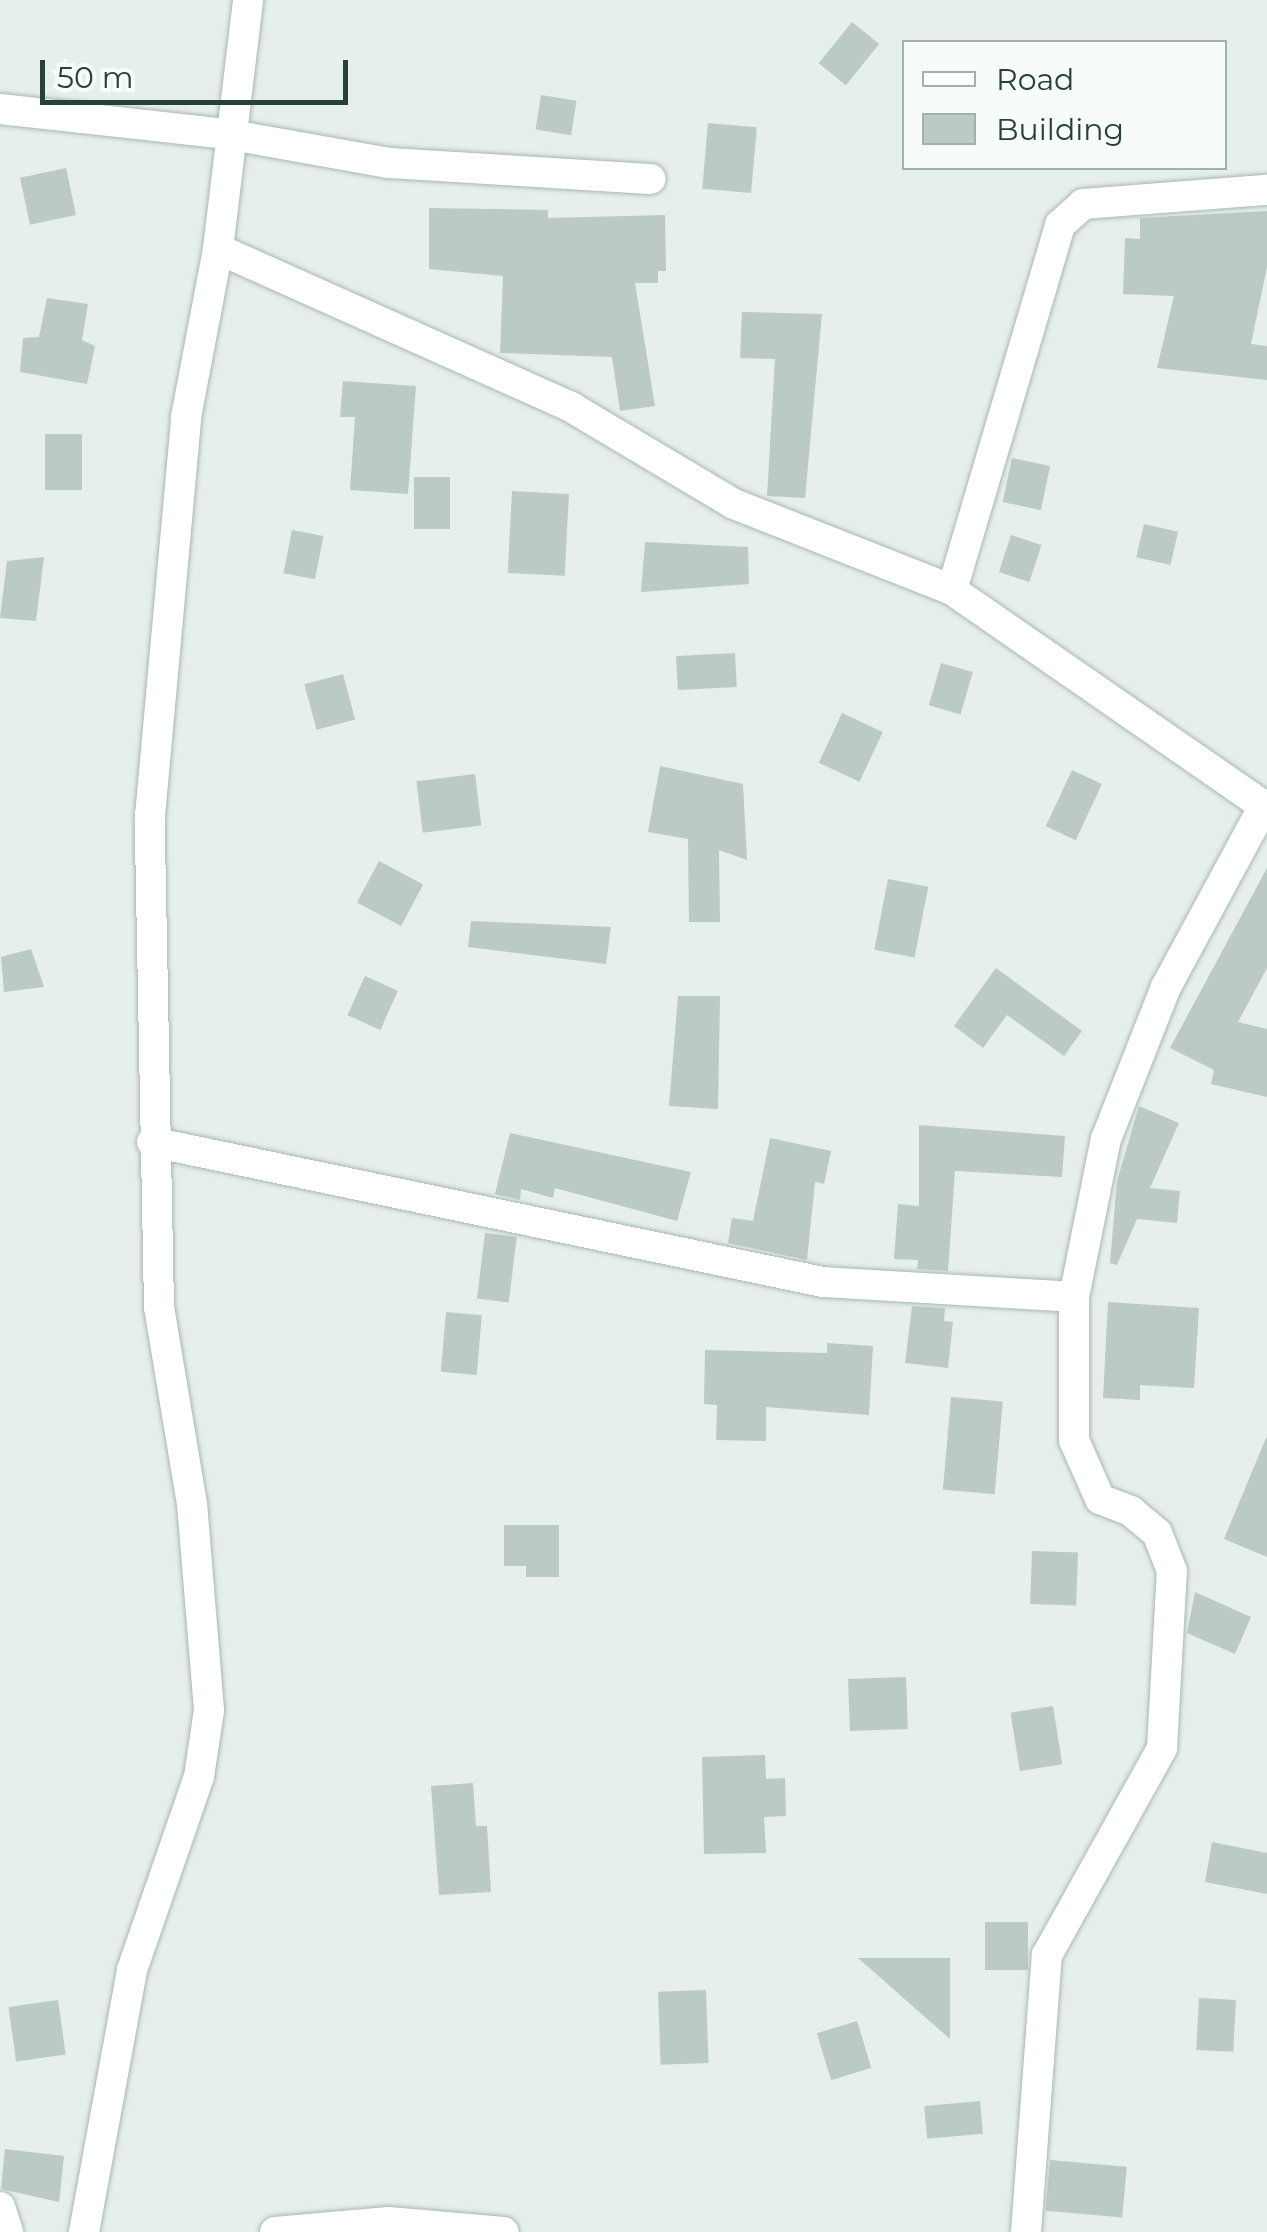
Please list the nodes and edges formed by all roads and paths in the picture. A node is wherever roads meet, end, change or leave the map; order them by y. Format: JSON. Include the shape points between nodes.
{"nodes":[{"id":1,"x":248,"y":0,"type":"edge"},
{"id":2,"x":0,"y":110,"type":"edge"},
{"id":3,"x":226,"y":134,"type":"junction"},
{"id":4,"x":652,"y":178,"type":"dead end"},
{"id":5,"x":1267,"y":190,"type":"edge"},
{"id":6,"x":218,"y":248,"type":"junction"},
{"id":7,"x":952,"y":590,"type":"junction"},
{"id":8,"x":1265,"y":807,"type":"edge"},
{"id":9,"x":152,"y":1142,"type":"junction"},
{"id":10,"x":1074,"y":1297,"type":"junction"},
{"id":11,"x":0,"y":2207,"type":"edge"},
{"id":12,"x":8,"y":2232,"type":"edge"},
{"id":13,"x":84,"y":2232,"type":"edge"},
{"id":14,"x":274,"y":2232,"type":"edge"},
{"id":15,"x":504,"y":2232,"type":"edge"},
{"id":16,"x":1026,"y":2232,"type":"edge"}],
"edges":[{"from":1,"to":3,"type":"street"},
{"from":2,"to":3,"type":"street"},
{"from":3,"to":4,"type":"street","via":[[390,163]]},
{"from":3,"to":6,"type":"street"},
{"from":5,"to":7,"type":"street","via":[[1082,204],[1060,225]]},
{"from":6,"to":7,"type":"street","via":[[571,407],[734,504]]},
{"from":6,"to":9,"type":"street","via":[[186,417],[150,816]]},
{"from":7,"to":8,"type":"street"},
{"from":8,"to":10,"type":"street","via":[[1166,987],[1112,1122]]},
{"from":9,"to":10,"type":"street","via":[[823,1282]]},
{"from":9,"to":13,"type":"street","via":[[159,1307],[192,1504],[209,1710],[199,1776],[132,1970]]},
{"from":10,"to":16,"type":"street","via":[[1074,1440],[1100,1500],[1156,1533],[1172,1571],[1162,1748],[1047,1955]]},
{"from":11,"to":12,"type":"street"},
{"from":14,"to":15,"type":"street","via":[[389,2222]]}]}
